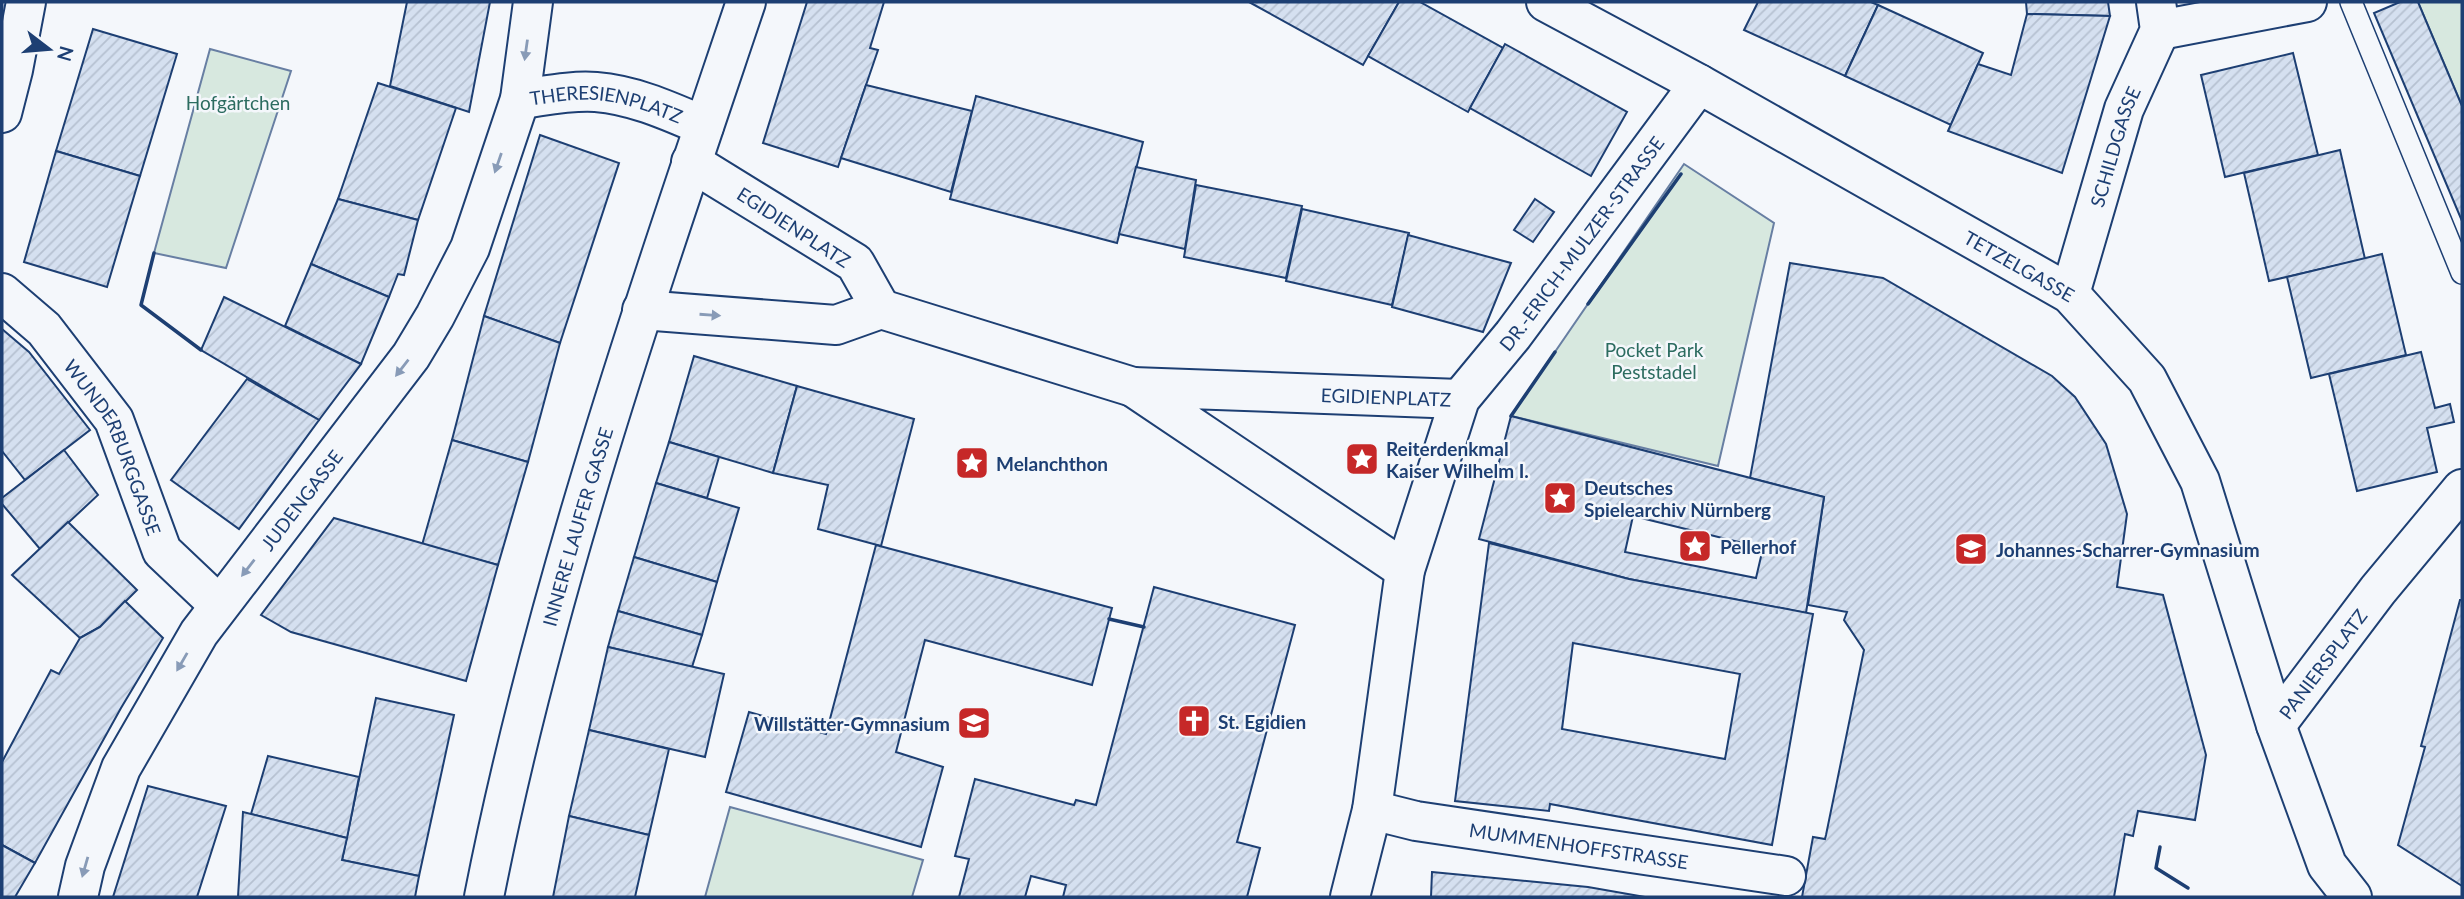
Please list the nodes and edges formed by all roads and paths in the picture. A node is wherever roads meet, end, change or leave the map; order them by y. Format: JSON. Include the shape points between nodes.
{"nodes":[{"id":1,"x":26,"y":2,"type":"edge"},
{"id":2,"x":533,"y":2,"type":"edge"},
{"id":3,"x":746,"y":2,"type":"edge"},
{"id":4,"x":1546,"y":2,"type":"edge"},
{"id":5,"x":2307,"y":2,"type":"edge"},
{"id":6,"x":2351,"y":2,"type":"edge"},
{"id":7,"x":2158,"y":16,"type":"edge"},
{"id":8,"x":1699,"y":84,"type":"junction"},
{"id":9,"x":520,"y":99,"type":"junction"},
{"id":10,"x":2,"y":113,"type":"edge"},
{"id":11,"x":704,"y":126,"type":"junction"},
{"id":12,"x":691,"y":162,"type":"junction"},
{"id":13,"x":2462,"y":273,"type":"edge"},
{"id":14,"x":2,"y":293,"type":"edge"},
{"id":15,"x":2070,"y":294,"type":"junction"},
{"id":16,"x":881,"y":309,"type":"junction"},
{"id":17,"x":642,"y":310,"type":"junction"},
{"id":18,"x":1133,"y":387,"type":"junction"},
{"id":19,"x":1460,"y":399,"type":"junction"},
{"id":20,"x":2462,"y":489,"type":"edge"},
{"id":21,"x":1405,"y":570,"type":"junction"},
{"id":22,"x":219,"y":605,"type":"junction"},
{"id":23,"x":2276,"y":725,"type":"junction"},
{"id":24,"x":1372,"y":810,"type":"junction"},
{"id":25,"x":1786,"y":876,"type":"dead end"},
{"id":26,"x":78,"y":897,"type":"edge"},
{"id":27,"x":484,"y":897,"type":"edge"},
{"id":28,"x":1350,"y":897,"type":"edge"},
{"id":29,"x":2352,"y":897,"type":"edge"}],
"edges":[{"from":1,"to":10,"type":"street"},
{"from":2,"to":9,"type":"street","name":"THERESIENPLATZ","one_way":true},
{"from":3,"to":11,"type":"street","name":"THERESIENPLATZ"},
{"from":4,"to":8,"type":"street","name":"TETZELGASSE"},
{"from":5,"to":7,"type":"street"},
{"from":6,"to":13,"type":"lane"},
{"from":7,"to":15,"type":"street","name":"SCHILDGASSE","via":[[2124,109]]},
{"from":8,"to":15,"type":"street","name":"TETZELGASSE"},
{"from":8,"to":19,"type":"street","name":"DR.-ERICH-MULZER-STRASSE","via":[[1513,335]]},
{"from":9,"to":11,"type":"street","name":"THERESIENPLATZ","via":[[593,92],[619,95]]},
{"from":9,"to":22,"type":"street","name":"JUDENGASSE","one_way":true,"via":[[470,248],[423,336]]},
{"from":11,"to":12,"type":"street","name":"THERESIENPLATZ"},
{"from":12,"to":16,"type":"street","name":"EGIDIENPLATZ","via":[[855,263]]},
{"from":12,"to":17,"type":"street","name":"INNERE LAUFER GASSE"},
{"from":14,"to":22,"type":"street","name":"WUNDERBURGGASSE","via":[[44,329],[114,420],[162,551]]},
{"from":15,"to":23,"type":"street","name":"TETZELGASSE","via":[[2147,379],[2200,481]]},
{"from":17,"to":16,"type":"street","one_way":true,"via":[[836,325]]},
{"from":16,"to":18,"type":"street","name":"EGIDIENPLATZ"},
{"from":17,"to":27,"type":"street","name":"INNERE LAUFER GASSE","via":[[523,717]]},
{"from":18,"to":19,"type":"street","name":"EGIDIENPLATZ"},
{"from":18,"to":21,"type":"street","name":"EGIDIENPLATZ"},
{"from":19,"to":21,"type":"street","name":"EGIDIENPLATZ"},
{"from":20,"to":23,"type":"street","name":"PANIERSPLATZ"},
{"from":21,"to":24,"type":"street","name":"EGIDIENPLATZ"},
{"from":22,"to":26,"type":"street","name":"JUDENGASSE","one_way":true,"via":[[121,768]]},
{"from":23,"to":29,"type":"street","name":"PANIERSPLATZ","via":[[2327,865]]},
{"from":24,"to":25,"type":"street","name":"MUMMENHOFFSTRASSE","via":[[1416,821]]},
{"from":24,"to":28,"type":"street","name":"EGIDIENPLATZ"}]}
